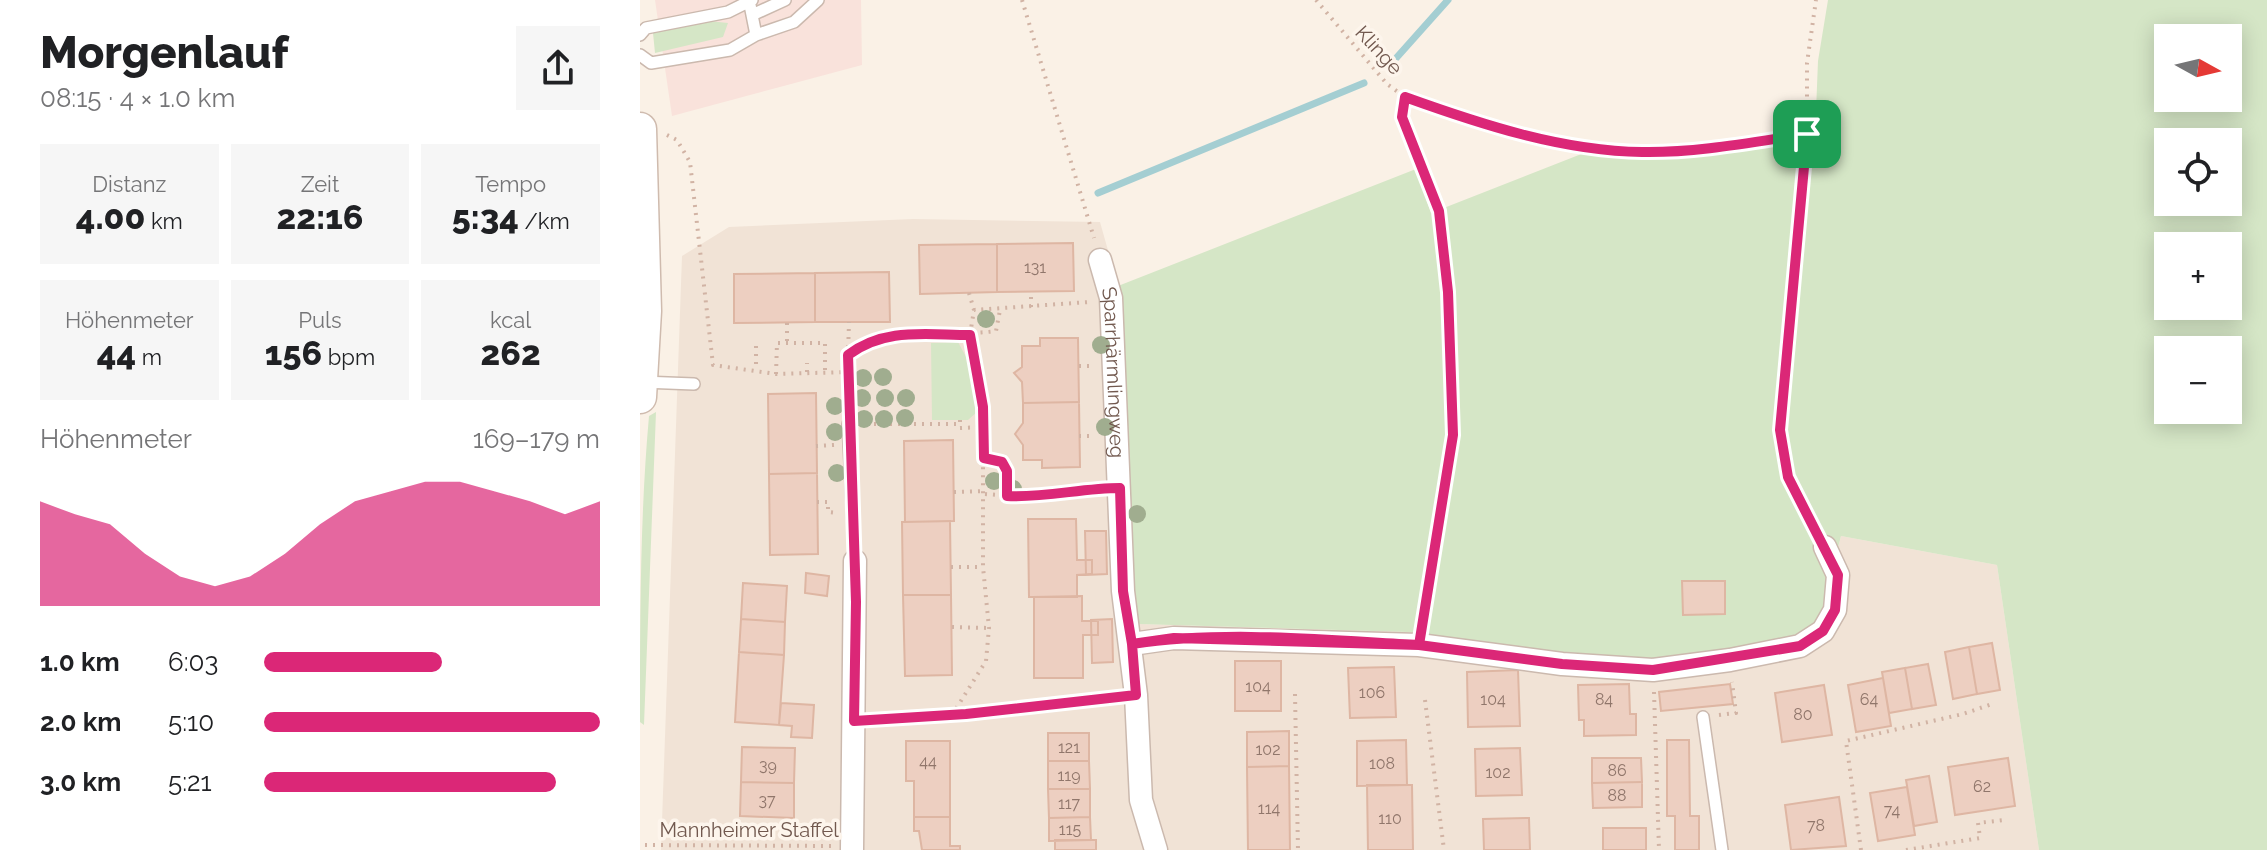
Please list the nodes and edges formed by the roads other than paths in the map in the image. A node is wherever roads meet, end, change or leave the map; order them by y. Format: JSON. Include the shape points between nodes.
{"nodes":[{"id":1,"x":785,"y":0,"type":"edge"},
{"id":2,"x":818,"y":0,"type":"edge"},
{"id":3,"x":751,"y":1,"type":"edge"},
{"id":4,"x":752,"y":15,"type":"junction"},
{"id":5,"x":640,"y":35,"type":"edge"},
{"id":6,"x":756,"y":35,"type":"junction"},
{"id":7,"x":640,"y":55,"type":"edge"},
{"id":8,"x":650,"y":131,"type":"edge"},
{"id":9,"x":1100,"y":260,"type":"road end"},
{"id":10,"x":694,"y":384,"type":"dead end"},
{"id":11,"x":641,"y":389,"type":"edge"},
{"id":12,"x":848,"y":424,"type":"road end"},
{"id":13,"x":1825,"y":547,"type":"road end"},
{"id":14,"x":855,"y":561,"type":"joint"},
{"id":15,"x":1132,"y":644,"type":"junction"},
{"id":16,"x":1703,"y":717,"type":"road end"},
{"id":17,"x":852,"y":848,"type":"edge"},
{"id":18,"x":1156,"y":850,"type":"edge"},
{"id":19,"x":1722,"y":850,"type":"edge"}],
"edges":[{"from":1,"to":4,"type":"lane"},
{"from":2,"to":6,"type":"lane","via":[[794,22]]},
{"from":3,"to":4,"type":"lane"},
{"from":3,"to":5,"type":"lane","via":[[728,12],[646,28]]},
{"from":4,"to":6,"type":"lane"},
{"from":6,"to":7,"type":"lane","via":[[730,50],[651,63]]},
{"from":8,"to":11,"type":"main road"},
{"from":9,"to":15,"type":"street","name":"Sparrhärmlingweg","via":[[1111,298],[1123,591]]},
{"from":10,"to":11,"type":"lane"},
{"from":12,"to":14,"type":"lane"},
{"from":13,"to":15,"type":"street","via":[[1838,575],[1835,610],[1823,631],[1800,646],[1730,660],[1653,670],[1419,645],[1174,638]]},
{"from":14,"to":17,"type":"street"},
{"from":15,"to":18,"type":"street","name":"Sparrhärmlingweg","via":[[1141,800]]},
{"from":16,"to":19,"type":"lane"}]}
